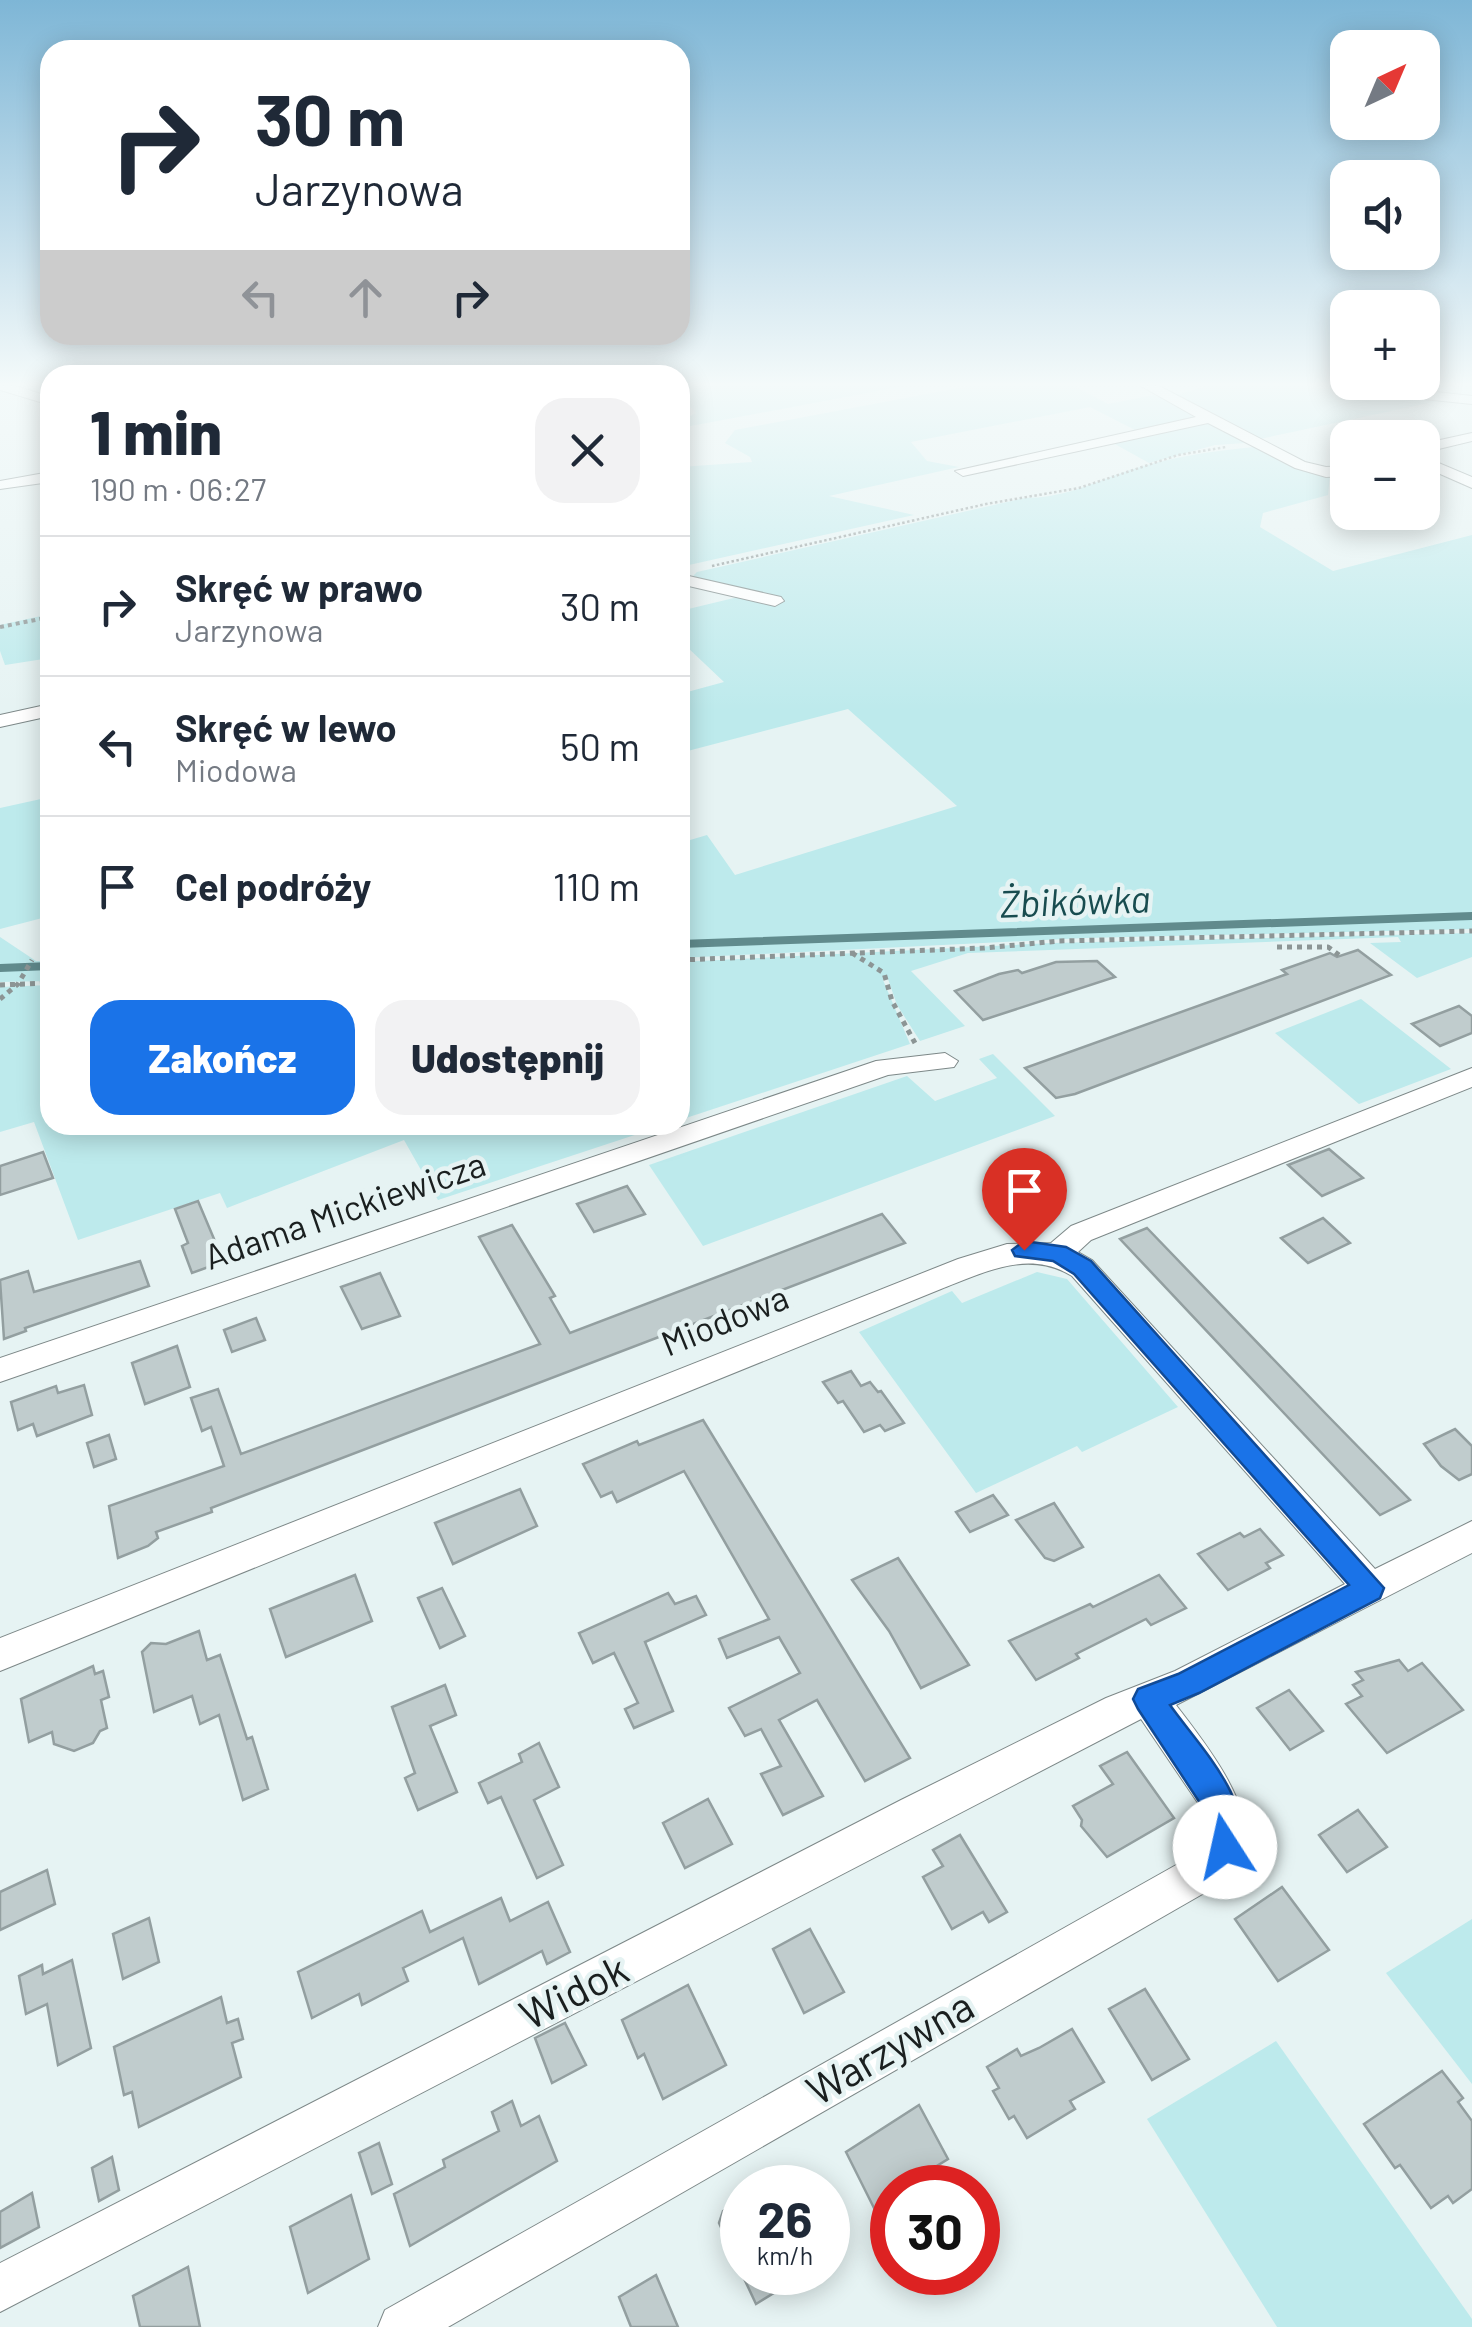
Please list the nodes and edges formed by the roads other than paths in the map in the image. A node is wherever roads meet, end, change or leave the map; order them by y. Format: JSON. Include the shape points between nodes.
{"nodes":[{"id":1,"x":690,"y":580,"type":"edge"},
{"id":2,"x":774,"y":601,"type":"dead end"},
{"id":3,"x":40,"y":712,"type":"edge"},
{"id":4,"x":0,"y":722,"type":"edge"},
{"id":5,"x":945,"y":1061,"type":"dead end"},
{"id":6,"x":1472,"y":1077,"type":"edge"},
{"id":7,"x":690,"y":1134,"type":"edge"},
{"id":8,"x":686,"y":1135,"type":"edge"},
{"id":9,"x":1058,"y":1253,"type":"junction"},
{"id":10,"x":0,"y":1370,"type":"edge"},
{"id":11,"x":1472,"y":1536,"type":"edge"},
{"id":12,"x":1370,"y":1588,"type":"junction"},
{"id":13,"x":0,"y":1655,"type":"edge"},
{"id":14,"x":1149,"y":1699,"type":"junction"},
{"id":15,"x":0,"y":2288,"type":"edge"},
{"id":16,"x":402,"y":2327,"type":"edge"}],
"edges":[{"from":1,"to":2,"type":"street"},
{"from":3,"to":4,"type":"street"},
{"from":5,"to":7,"type":"street","name":"Adama Mickiewicza","via":[[885,1067]]},
{"from":6,"to":9,"type":"street","via":[[1081,1232]]},
{"from":8,"to":10,"type":"street","name":"Adama Mickiewicza"},
{"from":9,"to":12,"type":"street","via":[[1082,1268]]},
{"from":9,"to":13,"type":"street","name":"Miodowa","via":[[1024,1250],[931,1281]]},
{"from":11,"to":12,"type":"street","name":"Widok"},
{"from":12,"to":14,"type":"street","name":"Widok"},
{"from":14,"to":15,"type":"street","name":"Widok"},
{"from":14,"to":16,"type":"street","name":"Warzywna","via":[[1225,1821],[1225,1847],[1199,1874]]}]}
